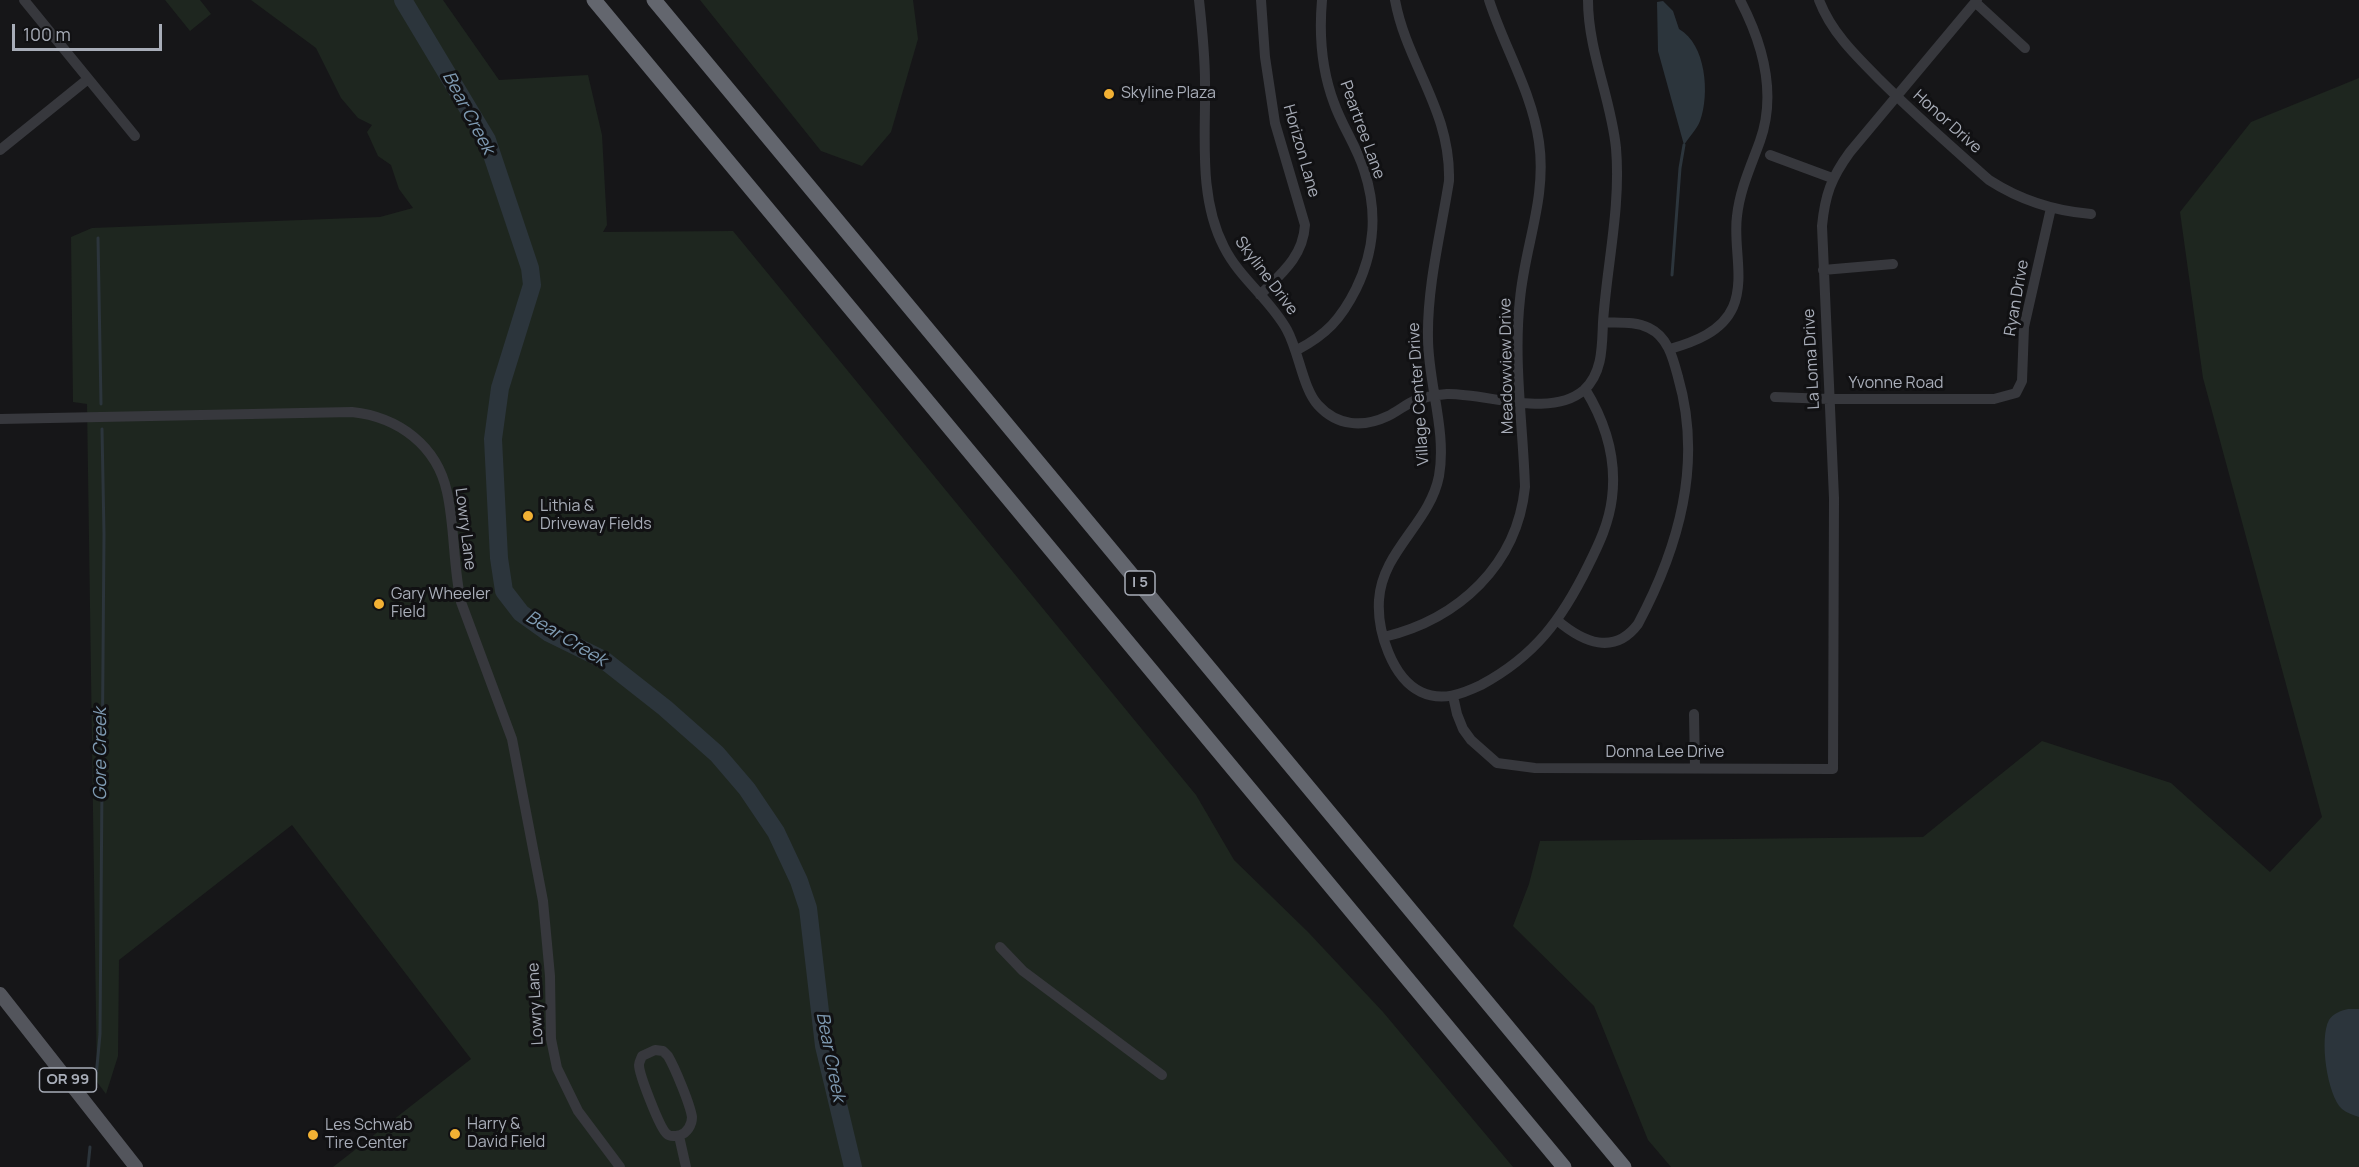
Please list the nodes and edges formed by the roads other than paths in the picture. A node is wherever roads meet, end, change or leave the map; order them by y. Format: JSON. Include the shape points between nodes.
{"nodes":[{"id":1,"x":24,"y":0,"type":"edge"},
{"id":2,"x":594,"y":0,"type":"edge"},
{"id":3,"x":654,"y":0,"type":"edge"},
{"id":4,"x":1199,"y":0,"type":"edge"},
{"id":5,"x":1262,"y":0,"type":"edge"},
{"id":6,"x":1322,"y":0,"type":"edge"},
{"id":7,"x":1395,"y":0,"type":"edge"},
{"id":8,"x":1489,"y":0,"type":"edge"},
{"id":9,"x":1588,"y":0,"type":"edge"},
{"id":10,"x":1740,"y":0,"type":"edge"},
{"id":11,"x":1819,"y":0,"type":"edge"},
{"id":12,"x":1976,"y":1,"type":"edge"},
{"id":13,"x":2025,"y":48,"type":"dead end"},
{"id":14,"x":88,"y":79,"type":"junction"},
{"id":15,"x":1895,"y":95,"type":"junction"},
{"id":16,"x":135,"y":136,"type":"dead end"},
{"id":17,"x":0,"y":150,"type":"edge"},
{"id":18,"x":1770,"y":155,"type":"dead end"},
{"id":19,"x":1832,"y":178,"type":"junction"},
{"id":20,"x":2051,"y":208,"type":"junction"},
{"id":21,"x":2091,"y":214,"type":"dead end"},
{"id":22,"x":1893,"y":264,"type":"dead end"},
{"id":23,"x":1822,"y":270,"type":"junction"},
{"id":24,"x":1260,"y":295,"type":"junction"},
{"id":25,"x":1603,"y":322,"type":"junction"},
{"id":26,"x":1670,"y":349,"type":"junction"},
{"id":27,"x":1297,"y":350,"type":"junction"},
{"id":28,"x":1585,"y":389,"type":"junction"},
{"id":29,"x":2016,"y":393,"type":"joint"},
{"id":30,"x":1433,"y":396,"type":"junction"},
{"id":31,"x":1775,"y":397,"type":"dead end"},
{"id":32,"x":1829,"y":399,"type":"junction"},
{"id":33,"x":1521,"y":401,"type":"junction"},
{"id":34,"x":0,"y":419,"type":"edge"},
{"id":35,"x":1558,"y":621,"type":"junction"},
{"id":36,"x":1384,"y":637,"type":"junction"},
{"id":37,"x":1453,"y":696,"type":"junction"},
{"id":38,"x":1694,"y":714,"type":"dead end"},
{"id":39,"x":1695,"y":768,"type":"junction"},
{"id":40,"x":1833,"y":769,"type":"joint"},
{"id":41,"x":1000,"y":947,"type":"dead end"},
{"id":42,"x":0,"y":994,"type":"edge"},
{"id":43,"x":1162,"y":1075,"type":"dead end"},
{"id":44,"x":679,"y":1136,"type":"junction"},
{"id":45,"x":136,"y":1167,"type":"edge"},
{"id":46,"x":620,"y":1167,"type":"edge"},
{"id":47,"x":686,"y":1167,"type":"edge"},
{"id":48,"x":1564,"y":1167,"type":"edge"},
{"id":49,"x":1624,"y":1167,"type":"edge"}],
"edges":[{"from":1,"to":14,"type":"street"},
{"from":2,"to":48,"type":"highway"},
{"from":3,"to":49,"type":"highway","number":"I 5"},
{"from":4,"to":24,"type":"street","name":"Skyline Drive","via":[[1211,207],[1223,247]]},
{"from":5,"to":24,"type":"street","name":"Horizon Lane","via":[[1265,57],[1275,123],[1305,225],[1296,257]]},
{"from":6,"to":27,"type":"street","name":"Peartree Lane","via":[[1325,69],[1334,105],[1364,170],[1373,234],[1366,268],[1348,305],[1322,335]]},
{"from":7,"to":30,"type":"street","name":"Village Center Drive","via":[[1440,115],[1450,160],[1428,315]]},
{"from":8,"to":33,"type":"street","name":"Meadowview Drive","via":[[1531,104],[1541,157],[1540,197],[1520,302]]},
{"from":9,"to":25,"type":"street","via":[[1592,46],[1611,116],[1618,174]]},
{"from":10,"to":26,"type":"street","via":[[1766,65],[1768,89],[1761,139],[1743,182],[1737,217],[1737,292],[1732,309],[1716,328],[1693,342]]},
{"from":11,"to":15,"type":"street","name":"Honor Drive","via":[[1826,19],[1850,50]]},
{"from":12,"to":13,"type":"street"},
{"from":12,"to":15,"type":"street","name":"La Loma Drive"},
{"from":14,"to":16,"type":"street"},
{"from":14,"to":17,"type":"street"},
{"from":15,"to":19,"type":"street","name":"La Loma Drive"},
{"from":15,"to":20,"type":"street","name":"Honor Drive","via":[[1989,180],[2019,197]]},
{"from":18,"to":19,"type":"street"},
{"from":19,"to":23,"type":"street","name":"La Loma Drive","via":[[1822,226]]},
{"from":20,"to":21,"type":"street","name":"Honor Drive"},
{"from":20,"to":29,"type":"street","name":"Ryan Drive","via":[[2024,327],[2022,381]]},
{"from":22,"to":23,"type":"street"},
{"from":23,"to":32,"type":"street","name":"La Loma Drive"},
{"from":24,"to":27,"type":"street","name":"Skyline Drive","via":[[1275,310]]},
{"from":25,"to":26,"type":"street","via":[[1650,328]]},
{"from":25,"to":28,"type":"street","via":[[1599,367]]},
{"from":26,"to":35,"type":"street","via":[[1686,410],[1688,463],[1672,549],[1650,602],[1632,631],[1622,639],[1587,640]]},
{"from":27,"to":30,"type":"street","name":"Skyline Drive","via":[[1310,394],[1325,412],[1344,422],[1376,422],[1414,401]]},
{"from":28,"to":33,"type":"street","name":"Skyline Drive","via":[[1557,402]]},
{"from":28,"to":35,"type":"street","via":[[1604,421],[1611,448],[1612,499],[1601,541]]},
{"from":29,"to":32,"type":"street","name":"Yvonne Road","via":[[1994,399]]},
{"from":30,"to":33,"type":"street","name":"Skyline Drive","via":[[1458,394]]},
{"from":30,"to":36,"type":"street","name":"Village Center Drive","via":[[1440,443],[1439,474],[1433,496],[1384,575],[1379,602]]},
{"from":31,"to":32,"type":"street","name":"Yvonne Road"},
{"from":32,"to":40,"type":"street","name":"La Loma Drive","via":[[1834,498]]},
{"from":33,"to":36,"type":"street","name":"Meadowview Drive","via":[[1525,487],[1520,519],[1506,551],[1492,572],[1443,615]]},
{"from":34,"to":46,"type":"street","name":"Lowry Lane","via":[[352,412],[390,421],[424,446],[439,468],[446,488],[461,602],[512,739],[544,911],[551,1039],[558,1068],[578,1111]]},
{"from":35,"to":37,"type":"street","via":[[1529,652],[1501,673]]},
{"from":36,"to":37,"type":"street","name":"Village Center Drive","via":[[1393,662],[1410,684],[1422,693]]},
{"from":37,"to":39,"type":"street","name":"Donna Lee Drive","via":[[1463,729],[1497,763],[1535,768]]},
{"from":38,"to":39,"type":"street"},
{"from":39,"to":40,"type":"street","name":"Donna Lee Drive"},
{"from":41,"to":43,"type":"street","via":[[1023,971]]},
{"from":42,"to":45,"type":"main road","number":"OR 99"},
{"from":44,"to":44,"type":"street","via":[[686,1132],[692,1119],[666,1052],[655,1050],[642,1056],[640,1068],[659,1123],[666,1133]]},
{"from":44,"to":47,"type":"street"}]}
